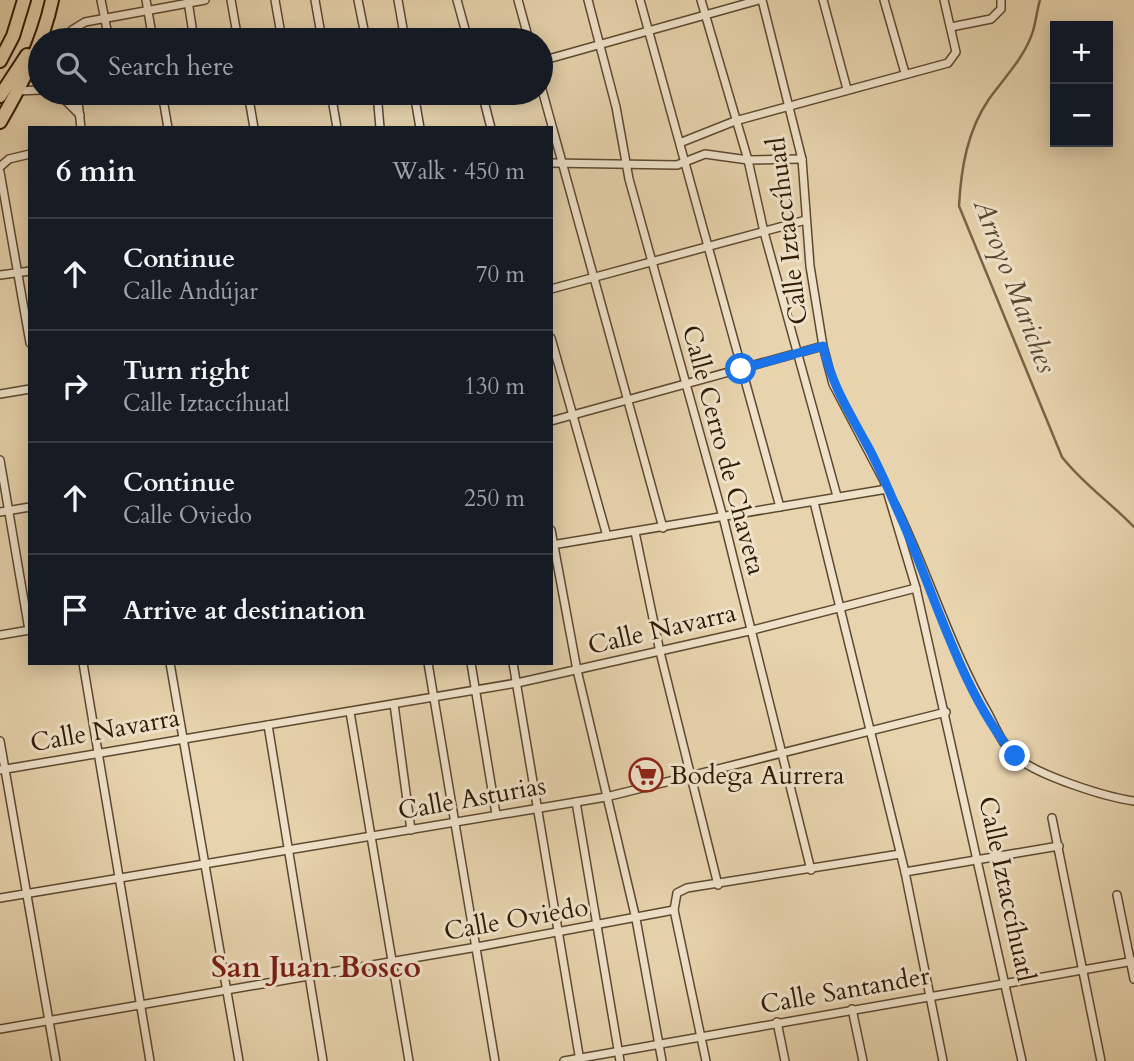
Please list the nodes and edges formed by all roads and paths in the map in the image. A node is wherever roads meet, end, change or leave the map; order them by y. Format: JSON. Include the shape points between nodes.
{"nodes":[{"id":1,"x":24,"y":0,"type":"edge"},
{"id":2,"x":52,"y":0,"type":"edge"},
{"id":3,"x":101,"y":0,"type":"edge"},
{"id":4,"x":146,"y":0,"type":"edge"},
{"id":5,"x":205,"y":0,"type":"edge"},
{"id":6,"x":231,"y":0,"type":"edge"},
{"id":7,"x":275,"y":0,"type":"edge"},
{"id":8,"x":315,"y":0,"type":"edge"},
{"id":9,"x":358,"y":0,"type":"edge"},
{"id":10,"x":398,"y":0,"type":"edge"},
{"id":11,"x":457,"y":0,"type":"edge"},
{"id":12,"x":519,"y":0,"type":"edge"},
{"id":13,"x":588,"y":0,"type":"edge"},
{"id":14,"x":640,"y":0,"type":"edge"},
{"id":15,"x":701,"y":0,"type":"edge"},
{"id":16,"x":760,"y":0,"type":"edge"},
{"id":17,"x":823,"y":0,"type":"edge"},
{"id":18,"x":884,"y":0,"type":"edge"},
{"id":19,"x":944,"y":0,"type":"edge"},
{"id":20,"x":188,"y":1,"type":"edge"},
{"id":21,"x":1002,"y":1,"type":"edge"},
{"id":22,"x":148,"y":10,"type":"junction"},
{"id":23,"x":705,"y":14,"type":"junction"},
{"id":24,"x":104,"y":18,"type":"junction"},
{"id":25,"x":951,"y":27,"type":"junction"},
{"id":26,"x":43,"y":28,"type":"edge"},
{"id":27,"x":75,"y":28,"type":"edge"},
{"id":28,"x":106,"y":28,"type":"edge"},
{"id":29,"x":151,"y":28,"type":"edge"},
{"id":30,"x":192,"y":28,"type":"edge"},
{"id":31,"x":236,"y":28,"type":"edge"},
{"id":32,"x":280,"y":28,"type":"edge"},
{"id":33,"x":320,"y":28,"type":"edge"},
{"id":34,"x":364,"y":28,"type":"edge"},
{"id":35,"x":403,"y":28,"type":"edge"},
{"id":36,"x":465,"y":28,"type":"edge"},
{"id":37,"x":526,"y":28,"type":"edge"},
{"id":38,"x":649,"y":31,"type":"junction"},
{"id":39,"x":600,"y":44,"type":"junction"},
{"id":40,"x":28,"y":56,"type":"edge"},
{"id":41,"x":553,"y":58,"type":"edge"},
{"id":42,"x":0,"y":61,"type":"edge"},
{"id":43,"x":28,"y":66,"type":"edge"},
{"id":44,"x":905,"y":73,"type":"junction"},
{"id":45,"x":847,"y":89,"type":"junction"},
{"id":46,"x":18,"y":91,"type":"junction"},
{"id":47,"x":28,"y":91,"type":"edge"},
{"id":48,"x":0,"y":96,"type":"edge"},
{"id":49,"x":790,"y":104,"type":"junction"},
{"id":50,"x":70,"y":105,"type":"edge"},
{"id":51,"x":79,"y":105,"type":"edge"},
{"id":52,"x":164,"y":105,"type":"edge"},
{"id":53,"x":250,"y":105,"type":"edge"},
{"id":54,"x":333,"y":105,"type":"edge"},
{"id":55,"x":379,"y":105,"type":"edge"},
{"id":56,"x":418,"y":105,"type":"edge"},
{"id":57,"x":485,"y":105,"type":"edge"},
{"id":58,"x":546,"y":105,"type":"edge"},
{"id":59,"x":80,"y":115,"type":"junction"},
{"id":60,"x":735,"y":121,"type":"junction"},
{"id":61,"x":0,"y":122,"type":"edge"},
{"id":62,"x":81,"y":126,"type":"edge"},
{"id":63,"x":168,"y":126,"type":"edge"},
{"id":64,"x":254,"y":126,"type":"edge"},
{"id":65,"x":337,"y":126,"type":"edge"},
{"id":66,"x":380,"y":126,"type":"edge"},
{"id":67,"x":420,"y":126,"type":"edge"},
{"id":68,"x":490,"y":126,"type":"edge"},
{"id":69,"x":552,"y":126,"type":"edge"},
{"id":70,"x":553,"y":131,"type":"edge"},
{"id":71,"x":682,"y":142,"type":"junction"},
{"id":72,"x":28,"y":154,"type":"edge"},
{"id":73,"x":802,"y":159,"type":"junction"},
{"id":74,"x":748,"y":160,"type":"junction"},
{"id":75,"x":685,"y":163,"type":"junction"},
{"id":76,"x":562,"y":164,"type":"junction"},
{"id":77,"x":553,"y":165,"type":"edge"},
{"id":78,"x":626,"y":166,"type":"junction"},
{"id":79,"x":0,"y":169,"type":"edge"},
{"id":80,"x":806,"y":220,"type":"junction"},
{"id":81,"x":764,"y":232,"type":"junction"},
{"id":82,"x":709,"y":247,"type":"junction"},
{"id":83,"x":652,"y":261,"type":"junction"},
{"id":84,"x":28,"y":271,"type":"edge"},
{"id":85,"x":17,"y":273,"type":"junction"},
{"id":86,"x":0,"y":275,"type":"edge"},
{"id":87,"x":595,"y":277,"type":"junction"},
{"id":88,"x":553,"y":288,"type":"edge"},
{"id":89,"x":28,"y":332,"type":"edge"},
{"id":90,"x":553,"y":345,"type":"edge"},
{"id":91,"x":823,"y":346,"type":"junction"},
{"id":92,"x":796,"y":353,"type":"junction"},
{"id":93,"x":741,"y":369,"type":"junction"},
{"id":94,"x":686,"y":385,"type":"junction"},
{"id":95,"x":28,"y":389,"type":"edge"},
{"id":96,"x":0,"y":394,"type":"edge"},
{"id":97,"x":628,"y":401,"type":"junction"},
{"id":98,"x":573,"y":415,"type":"junction"},
{"id":99,"x":553,"y":420,"type":"edge"},
{"id":100,"x":0,"y":460,"type":"edge"},
{"id":101,"x":887,"y":489,"type":"junction"},
{"id":102,"x":837,"y":496,"type":"junction"},
{"id":103,"x":814,"y":502,"type":"junction"},
{"id":104,"x":28,"y":507,"type":"edge"},
{"id":105,"x":780,"y":507,"type":"junction"},
{"id":106,"x":4,"y":511,"type":"edge"},
{"id":107,"x":723,"y":517,"type":"junction"},
{"id":108,"x":663,"y":528,"type":"junction"},
{"id":109,"x":635,"y":532,"type":"junction"},
{"id":110,"x":607,"y":536,"type":"junction"},
{"id":111,"x":553,"y":545,"type":"edge"},
{"id":112,"x":916,"y":588,"type":"junction"},
{"id":113,"x":838,"y":608,"type":"junction"},
{"id":114,"x":28,"y":625,"type":"edge"},
{"id":115,"x":28,"y":630,"type":"edge"},
{"id":116,"x":749,"y":631,"type":"junction"},
{"id":117,"x":0,"y":635,"type":"edge"},
{"id":118,"x":660,"y":652,"type":"junction"},
{"id":119,"x":83,"y":665,"type":"edge"},
{"id":120,"x":170,"y":665,"type":"edge"},
{"id":121,"x":428,"y":665,"type":"edge"},
{"id":122,"x":471,"y":665,"type":"edge"},
{"id":123,"x":513,"y":665,"type":"edge"},
{"id":124,"x":577,"y":670,"type":"junction"},
{"id":125,"x":516,"y":684,"type":"junction"},
{"id":126,"x":475,"y":690,"type":"junction"},
{"id":127,"x":434,"y":698,"type":"junction"},
{"id":128,"x":394,"y":704,"type":"junction"},
{"id":129,"x":350,"y":712,"type":"junction"},
{"id":130,"x":946,"y":712,"type":"junction"},
{"id":131,"x":268,"y":725,"type":"junction"},
{"id":132,"x":870,"y":732,"type":"junction"},
{"id":133,"x":182,"y":738,"type":"junction"},
{"id":134,"x":0,"y":741,"type":"edge"},
{"id":135,"x":96,"y":753,"type":"junction"},
{"id":136,"x":781,"y":755,"type":"junction"},
{"id":137,"x":2,"y":770,"type":"edge"},
{"id":138,"x":693,"y":776,"type":"junction"},
{"id":139,"x":606,"y":797,"type":"junction"},
{"id":140,"x":1134,"y":801,"type":"edge"},
{"id":141,"x":576,"y":802,"type":"junction"},
{"id":142,"x":537,"y":808,"type":"junction"},
{"id":143,"x":496,"y":814,"type":"junction"},
{"id":144,"x":1052,"y":818,"type":"dead end"},
{"id":145,"x":455,"y":822,"type":"junction"},
{"id":146,"x":411,"y":830,"type":"junction"},
{"id":147,"x":370,"y":837,"type":"junction"},
{"id":148,"x":1059,"y":846,"type":"junction"},
{"id":149,"x":288,"y":851,"type":"junction"},
{"id":150,"x":900,"y":854,"type":"junction"},
{"id":151,"x":978,"y":859,"type":"junction"},
{"id":152,"x":204,"y":866,"type":"junction"},
{"id":153,"x":811,"y":870,"type":"junction"},
{"id":154,"x":905,"y":872,"type":"junction"},
{"id":155,"x":120,"y":880,"type":"junction"},
{"id":156,"x":718,"y":885,"type":"junction"},
{"id":157,"x":28,"y":894,"type":"junction"},
{"id":158,"x":1117,"y":895,"type":"dead end"},
{"id":159,"x":0,"y":898,"type":"edge"},
{"id":160,"x":674,"y":910,"type":"junction"},
{"id":161,"x":636,"y":919,"type":"junction"},
{"id":162,"x":598,"y":926,"type":"junction"},
{"id":163,"x":560,"y":932,"type":"junction"},
{"id":164,"x":477,"y":947,"type":"junction"},
{"id":165,"x":391,"y":962,"type":"junction"},
{"id":166,"x":1132,"y":962,"type":"edge"},
{"id":167,"x":1084,"y":971,"type":"junction"},
{"id":168,"x":309,"y":976,"type":"junction"},
{"id":169,"x":1134,"y":979,"type":"edge"},
{"id":170,"x":1006,"y":983,"type":"junction"},
{"id":171,"x":227,"y":989,"type":"junction"},
{"id":172,"x":930,"y":996,"type":"junction"},
{"id":173,"x":140,"y":1003,"type":"junction"},
{"id":174,"x":852,"y":1009,"type":"junction"},
{"id":175,"x":50,"y":1019,"type":"junction"},
{"id":176,"x":777,"y":1022,"type":"junction"},
{"id":177,"x":0,"y":1028,"type":"edge"},
{"id":178,"x":701,"y":1036,"type":"junction"},
{"id":179,"x":658,"y":1044,"type":"junction"},
{"id":180,"x":618,"y":1052,"type":"junction"},
{"id":181,"x":580,"y":1060,"type":"edge"},
{"id":182,"x":56,"y":1061,"type":"edge"},
{"id":183,"x":149,"y":1061,"type":"edge"},
{"id":184,"x":239,"y":1061,"type":"edge"},
{"id":185,"x":323,"y":1061,"type":"edge"},
{"id":186,"x":408,"y":1061,"type":"edge"},
{"id":187,"x":495,"y":1061,"type":"edge"},
{"id":188,"x":564,"y":1061,"type":"edge"},
{"id":189,"x":620,"y":1061,"type":"edge"},
{"id":190,"x":662,"y":1061,"type":"edge"},
{"id":191,"x":706,"y":1061,"type":"edge"},
{"id":192,"x":785,"y":1061,"type":"edge"},
{"id":193,"x":863,"y":1061,"type":"edge"},
{"id":194,"x":943,"y":1061,"type":"edge"},
{"id":195,"x":1022,"y":1061,"type":"edge"},
{"id":196,"x":1101,"y":1061,"type":"edge"}],
"edges":[{"from":1,"to":42,"type":"main road"},
{"from":2,"to":26,"type":"main road"},
{"from":3,"to":24,"type":"street"},
{"from":4,"to":22,"type":"street"},
{"from":5,"to":20,"type":"street"},
{"from":6,"to":31,"type":"street"},
{"from":7,"to":32,"type":"street"},
{"from":8,"to":33,"type":"street"},
{"from":9,"to":34,"type":"street"},
{"from":10,"to":35,"type":"street"},
{"from":11,"to":36,"type":"street"},
{"from":12,"to":37,"type":"street"},
{"from":13,"to":39,"type":"street","name":"Calle Cerro de Chaveta"},
{"from":14,"to":38,"type":"street"},
{"from":15,"to":23,"type":"street"},
{"from":16,"to":23,"type":"street"},
{"from":16,"to":49,"type":"street","name":"Calle Iztaccíhuatl"},
{"from":17,"to":45,"type":"street"},
{"from":18,"to":44,"type":"street"},
{"from":19,"to":25,"type":"street"},
{"from":20,"to":22,"type":"street"},
{"from":20,"to":30,"type":"street"},
{"from":21,"to":25,"type":"street","via":[[998,14],[990,19]]},
{"from":22,"to":24,"type":"street"},
{"from":22,"to":29,"type":"street"},
{"from":23,"to":38,"type":"street"},
{"from":23,"to":60,"type":"street"},
{"from":24,"to":27,"type":"street"},
{"from":24,"to":28,"type":"street"},
{"from":25,"to":44,"type":"street","via":[[956,52],[953,61]]},
{"from":38,"to":39,"type":"street"},
{"from":38,"to":71,"type":"street"},
{"from":39,"to":41,"type":"street"},
{"from":39,"to":78,"type":"street","name":"Calle Cerro de Chaveta"},
{"from":40,"to":48,"type":"main road"},
{"from":43,"to":46,"type":"main road"},
{"from":44,"to":45,"type":"street"},
{"from":45,"to":49,"type":"street"},
{"from":46,"to":47,"type":"street"},
{"from":46,"to":61,"type":"main road"},
{"from":49,"to":60,"type":"street"},
{"from":49,"to":73,"type":"street","name":"Calle Iztaccíhuatl"},
{"from":50,"to":59,"type":"street"},
{"from":51,"to":59,"type":"street"},
{"from":52,"to":63,"type":"street"},
{"from":53,"to":64,"type":"street"},
{"from":54,"to":65,"type":"street"},
{"from":55,"to":66,"type":"street"},
{"from":56,"to":67,"type":"street"},
{"from":57,"to":68,"type":"street"},
{"from":58,"to":69,"type":"street"},
{"from":59,"to":62,"type":"street"},
{"from":60,"to":71,"type":"street"},
{"from":60,"to":74,"type":"street"},
{"from":70,"to":76,"type":"street"},
{"from":71,"to":75,"type":"street"},
{"from":72,"to":79,"type":"street","via":[[9,159]]},
{"from":73,"to":74,"type":"street"},
{"from":73,"to":80,"type":"street","name":"Calle Iztaccíhuatl"},
{"from":74,"to":75,"type":"street","via":[[705,154]]},
{"from":74,"to":81,"type":"street"},
{"from":75,"to":78,"type":"street"},
{"from":75,"to":82,"type":"street"},
{"from":76,"to":77,"type":"street"},
{"from":76,"to":78,"type":"street"},
{"from":76,"to":87,"type":"street"},
{"from":78,"to":83,"type":"street","name":"Calle Cerro de Chaveta"},
{"from":79,"to":85,"type":"street"},
{"from":80,"to":81,"type":"street"},
{"from":80,"to":91,"type":"street","name":"Calle Iztaccíhuatl"},
{"from":81,"to":82,"type":"street"},
{"from":81,"to":92,"type":"street"},
{"from":82,"to":83,"type":"street"},
{"from":82,"to":93,"type":"street"},
{"from":83,"to":87,"type":"street"},
{"from":83,"to":94,"type":"street","name":"Calle Cerro de Chaveta"},
{"from":84,"to":85,"type":"street"},
{"from":85,"to":86,"type":"street"},
{"from":85,"to":89,"type":"street"},
{"from":87,"to":88,"type":"street"},
{"from":87,"to":97,"type":"street"},
{"from":90,"to":98,"type":"street"},
{"from":91,"to":92,"type":"street"},
{"from":91,"to":101,"type":"street","name":"Calle Iztaccíhuatl","via":[[833,384]]},
{"from":92,"to":93,"type":"street"},
{"from":92,"to":102,"type":"street"},
{"from":93,"to":94,"type":"street"},
{"from":93,"to":105,"type":"street"},
{"from":94,"to":97,"type":"street"},
{"from":94,"to":107,"type":"street","name":"Calle Cerro de Chaveta"},
{"from":95,"to":96,"type":"street"},
{"from":97,"to":98,"type":"street"},
{"from":97,"to":108,"type":"street"},
{"from":98,"to":99,"type":"street"},
{"from":98,"to":110,"type":"street"},
{"from":100,"to":106,"type":"street"},
{"from":101,"to":102,"type":"street"},
{"from":101,"to":112,"type":"street","name":"Calle Iztaccíhuatl"},
{"from":101,"to":140,"type":"street","via":[[953,643],[1009,749],[1025,763],[1090,792]]},
{"from":102,"to":103,"type":"street"},
{"from":103,"to":105,"type":"street"},
{"from":103,"to":113,"type":"street"},
{"from":104,"to":106,"type":"street"},
{"from":105,"to":107,"type":"street"},
{"from":106,"to":114,"type":"street"},
{"from":107,"to":108,"type":"street"},
{"from":107,"to":116,"type":"street","name":"Calle Cerro de Chaveta"},
{"from":108,"to":109,"type":"street"},
{"from":109,"to":110,"type":"street"},
{"from":109,"to":118,"type":"street"},
{"from":110,"to":111,"type":"street"},
{"from":111,"to":124,"type":"street"},
{"from":112,"to":113,"type":"street","name":"Calle Navarra"},
{"from":112,"to":130,"type":"street","name":"Calle Iztaccíhuatl"},
{"from":113,"to":116,"type":"street","name":"Calle Navarra"},
{"from":113,"to":132,"type":"street"},
{"from":115,"to":117,"type":"street"},
{"from":116,"to":118,"type":"street","name":"Calle Navarra"},
{"from":116,"to":136,"type":"street","name":"Calle Cerro de Chaveta"},
{"from":118,"to":124,"type":"street","name":"Calle Navarra"},
{"from":118,"to":138,"type":"street"},
{"from":119,"to":135,"type":"street"},
{"from":120,"to":133,"type":"street"},
{"from":121,"to":127,"type":"street"},
{"from":122,"to":126,"type":"street"},
{"from":123,"to":125,"type":"street"},
{"from":124,"to":125,"type":"street","name":"Calle Navarra"},
{"from":124,"to":139,"type":"street"},
{"from":125,"to":126,"type":"street","name":"Calle Navarra"},
{"from":125,"to":142,"type":"street"},
{"from":126,"to":127,"type":"street","name":"Calle Navarra"},
{"from":126,"to":143,"type":"street"},
{"from":127,"to":128,"type":"street","name":"Calle Navarra"},
{"from":127,"to":145,"type":"street"},
{"from":128,"to":129,"type":"street","name":"Calle Navarra"},
{"from":128,"to":146,"type":"street"},
{"from":129,"to":131,"type":"street","name":"Calle Navarra"},
{"from":129,"to":147,"type":"street"},
{"from":130,"to":132,"type":"street","name":"Calle Asturias"},
{"from":130,"to":151,"type":"street","name":"Calle Iztaccíhuatl"},
{"from":131,"to":133,"type":"street","name":"Calle Navarra"},
{"from":131,"to":149,"type":"street"},
{"from":132,"to":136,"type":"street","name":"Calle Asturias"},
{"from":132,"to":150,"type":"street"},
{"from":133,"to":135,"type":"street","name":"Calle Navarra"},
{"from":133,"to":152,"type":"street"},
{"from":134,"to":137,"type":"street"},
{"from":135,"to":137,"type":"street","name":"Calle Navarra"},
{"from":135,"to":155,"type":"street"},
{"from":136,"to":138,"type":"street","name":"Calle Asturias"},
{"from":136,"to":153,"type":"street","name":"Calle Cerro de Chaveta"},
{"from":137,"to":157,"type":"street"},
{"from":138,"to":139,"type":"street","name":"Calle Asturias"},
{"from":138,"to":156,"type":"street"},
{"from":139,"to":141,"type":"street","name":"Calle Asturias"},
{"from":139,"to":161,"type":"street"},
{"from":141,"to":142,"type":"street","name":"Calle Asturias"},
{"from":141,"to":162,"type":"street"},
{"from":142,"to":143,"type":"street","name":"Calle Asturias"},
{"from":142,"to":163,"type":"street"},
{"from":143,"to":145,"type":"street","name":"Calle Asturias"},
{"from":144,"to":148,"type":"street"},
{"from":145,"to":146,"type":"street","name":"Calle Asturias"},
{"from":145,"to":164,"type":"street"},
{"from":146,"to":147,"type":"street","name":"Calle Asturias"},
{"from":147,"to":149,"type":"street","name":"Calle Asturias"},
{"from":147,"to":165,"type":"street"},
{"from":148,"to":151,"type":"street"},
{"from":148,"to":167,"type":"street"},
{"from":149,"to":152,"type":"street","name":"Calle Asturias"},
{"from":149,"to":168,"type":"street"},
{"from":150,"to":153,"type":"street"},
{"from":150,"to":154,"type":"street"},
{"from":151,"to":154,"type":"street"},
{"from":151,"to":170,"type":"street","name":"Calle Iztaccíhuatl"},
{"from":152,"to":155,"type":"street","name":"Calle Asturias"},
{"from":152,"to":171,"type":"street"},
{"from":153,"to":156,"type":"street"},
{"from":154,"to":172,"type":"street"},
{"from":155,"to":157,"type":"street","name":"Calle Asturias"},
{"from":155,"to":173,"type":"street"},
{"from":156,"to":160,"type":"street","via":[[681,891],[675,896]]},
{"from":157,"to":159,"type":"street","name":"Calle Asturias"},
{"from":157,"to":175,"type":"street"},
{"from":158,"to":166,"type":"street"},
{"from":160,"to":161,"type":"street","name":"Calle Oviedo"},
{"from":160,"to":178,"type":"street"},
{"from":161,"to":162,"type":"street","name":"Calle Oviedo"},
{"from":161,"to":179,"type":"street"},
{"from":162,"to":163,"type":"street","name":"Calle Oviedo"},
{"from":162,"to":180,"type":"street"},
{"from":163,"to":164,"type":"street","name":"Calle Oviedo"},
{"from":163,"to":181,"type":"street"},
{"from":164,"to":165,"type":"street","name":"Calle Oviedo"},
{"from":164,"to":187,"type":"street"},
{"from":165,"to":168,"type":"street","name":"Calle Oviedo"},
{"from":165,"to":186,"type":"street"},
{"from":166,"to":167,"type":"street","name":"Calle Santander"},
{"from":166,"to":169,"type":"street"},
{"from":167,"to":170,"type":"street","name":"Calle Santander"},
{"from":167,"to":196,"type":"street"},
{"from":168,"to":171,"type":"street","name":"Calle Oviedo"},
{"from":168,"to":185,"type":"street"},
{"from":170,"to":172,"type":"street","name":"Calle Santander"},
{"from":170,"to":195,"type":"street","name":"Calle Iztaccíhuatl"},
{"from":171,"to":173,"type":"street","name":"Calle Oviedo"},
{"from":171,"to":184,"type":"street"},
{"from":172,"to":174,"type":"street","name":"Calle Santander"},
{"from":172,"to":194,"type":"street"},
{"from":173,"to":175,"type":"street","name":"Calle Oviedo"},
{"from":173,"to":183,"type":"street"},
{"from":174,"to":176,"type":"street","name":"Calle Santander"},
{"from":174,"to":193,"type":"street"},
{"from":175,"to":177,"type":"street","name":"Calle Oviedo"},
{"from":175,"to":182,"type":"street"},
{"from":176,"to":178,"type":"street","name":"Calle Santander"},
{"from":176,"to":192,"type":"street"},
{"from":178,"to":179,"type":"street","name":"Calle Santander"},
{"from":178,"to":191,"type":"street"},
{"from":179,"to":180,"type":"street","name":"Calle Santander"},
{"from":179,"to":190,"type":"street"},
{"from":180,"to":181,"type":"street","name":"Calle Santander"},
{"from":180,"to":189,"type":"street"},
{"from":181,"to":188,"type":"street","name":"Calle Santander"}]}
